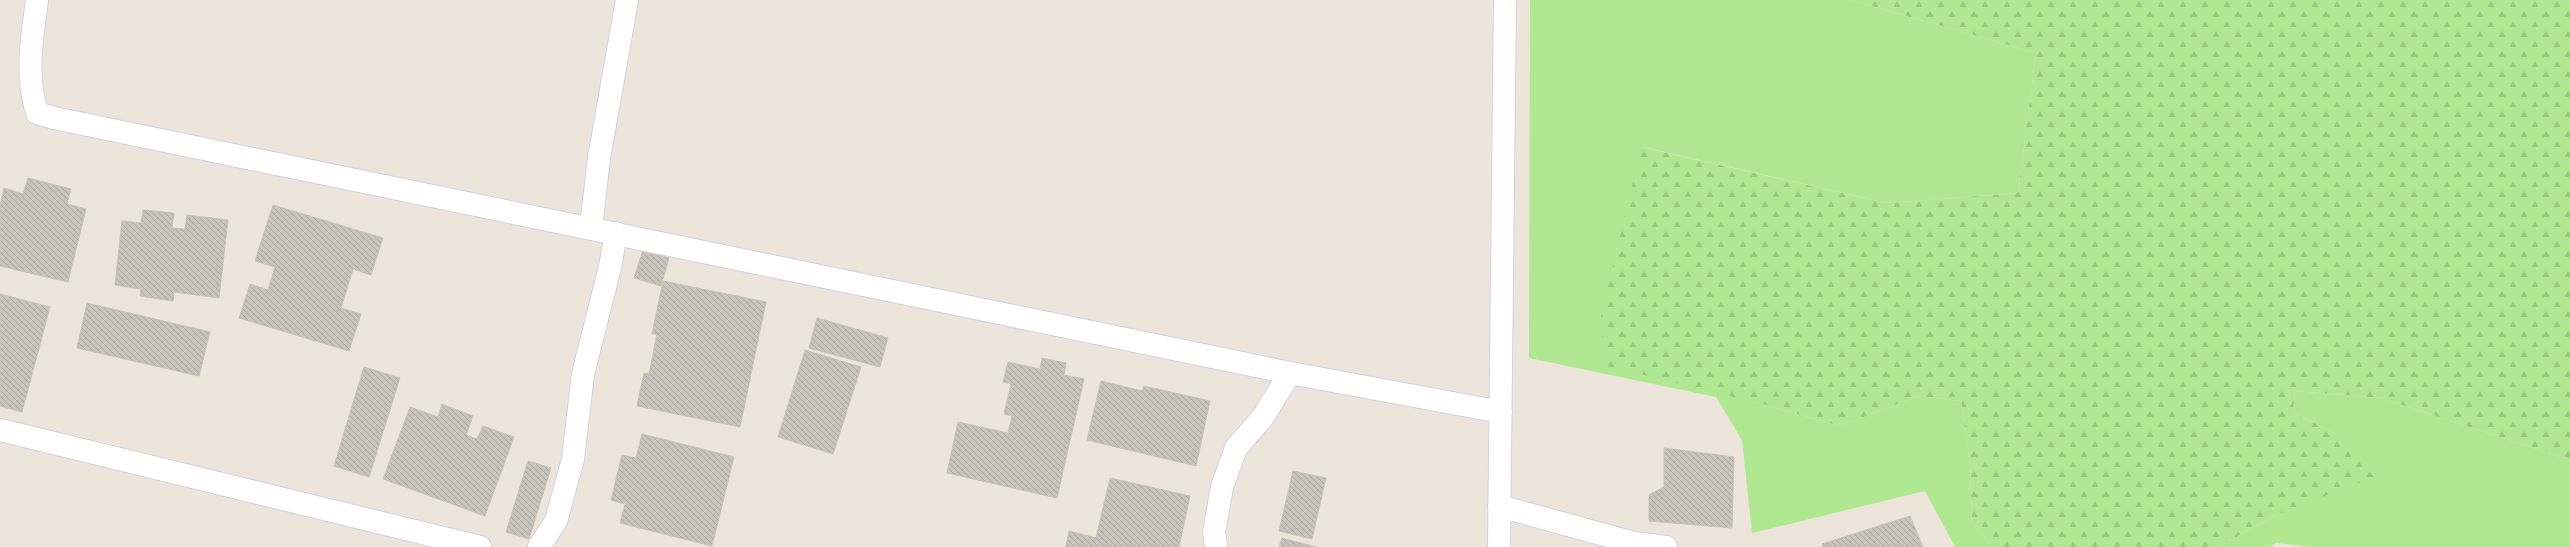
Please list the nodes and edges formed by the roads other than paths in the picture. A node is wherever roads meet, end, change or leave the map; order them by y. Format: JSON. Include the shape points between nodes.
{"nodes":[{"id":1,"x":37,"y":0,"type":"edge"},
{"id":2,"x":627,"y":0,"type":"edge"},
{"id":3,"x":1505,"y":0,"type":"edge"},
{"id":4,"x":591,"y":227,"type":"junction"},
{"id":5,"x":616,"y":232,"type":"junction"},
{"id":6,"x":1290,"y":374,"type":"junction"},
{"id":7,"x":1501,"y":412,"type":"junction"},
{"id":8,"x":0,"y":430,"type":"edge"},
{"id":9,"x":1499,"y":506,"type":"junction"},
{"id":10,"x":480,"y":547,"type":"edge"},
{"id":11,"x":538,"y":547,"type":"edge"},
{"id":12,"x":1216,"y":547,"type":"edge"},
{"id":13,"x":1499,"y":547,"type":"edge"},
{"id":14,"x":1666,"y":547,"type":"edge"}],
"edges":[{"from":1,"to":4,"type":"street","via":[[28,63],[32,98],[37,113]]},
{"from":2,"to":4,"type":"street","via":[[599,158]]},
{"from":3,"to":7,"type":"street"},
{"from":4,"to":5,"type":"street"},
{"from":5,"to":6,"type":"street"},
{"from":5,"to":11,"type":"street","via":[[610,267],[583,374],[573,459],[556,522]]},
{"from":6,"to":7,"type":"street"},
{"from":6,"to":12,"type":"street","via":[[1263,417],[1236,448],[1222,487],[1214,532]]},
{"from":7,"to":9,"type":"street"},
{"from":8,"to":10,"type":"street"},
{"from":9,"to":13,"type":"street"},
{"from":9,"to":14,"type":"street","via":[[1634,543]]}]}
